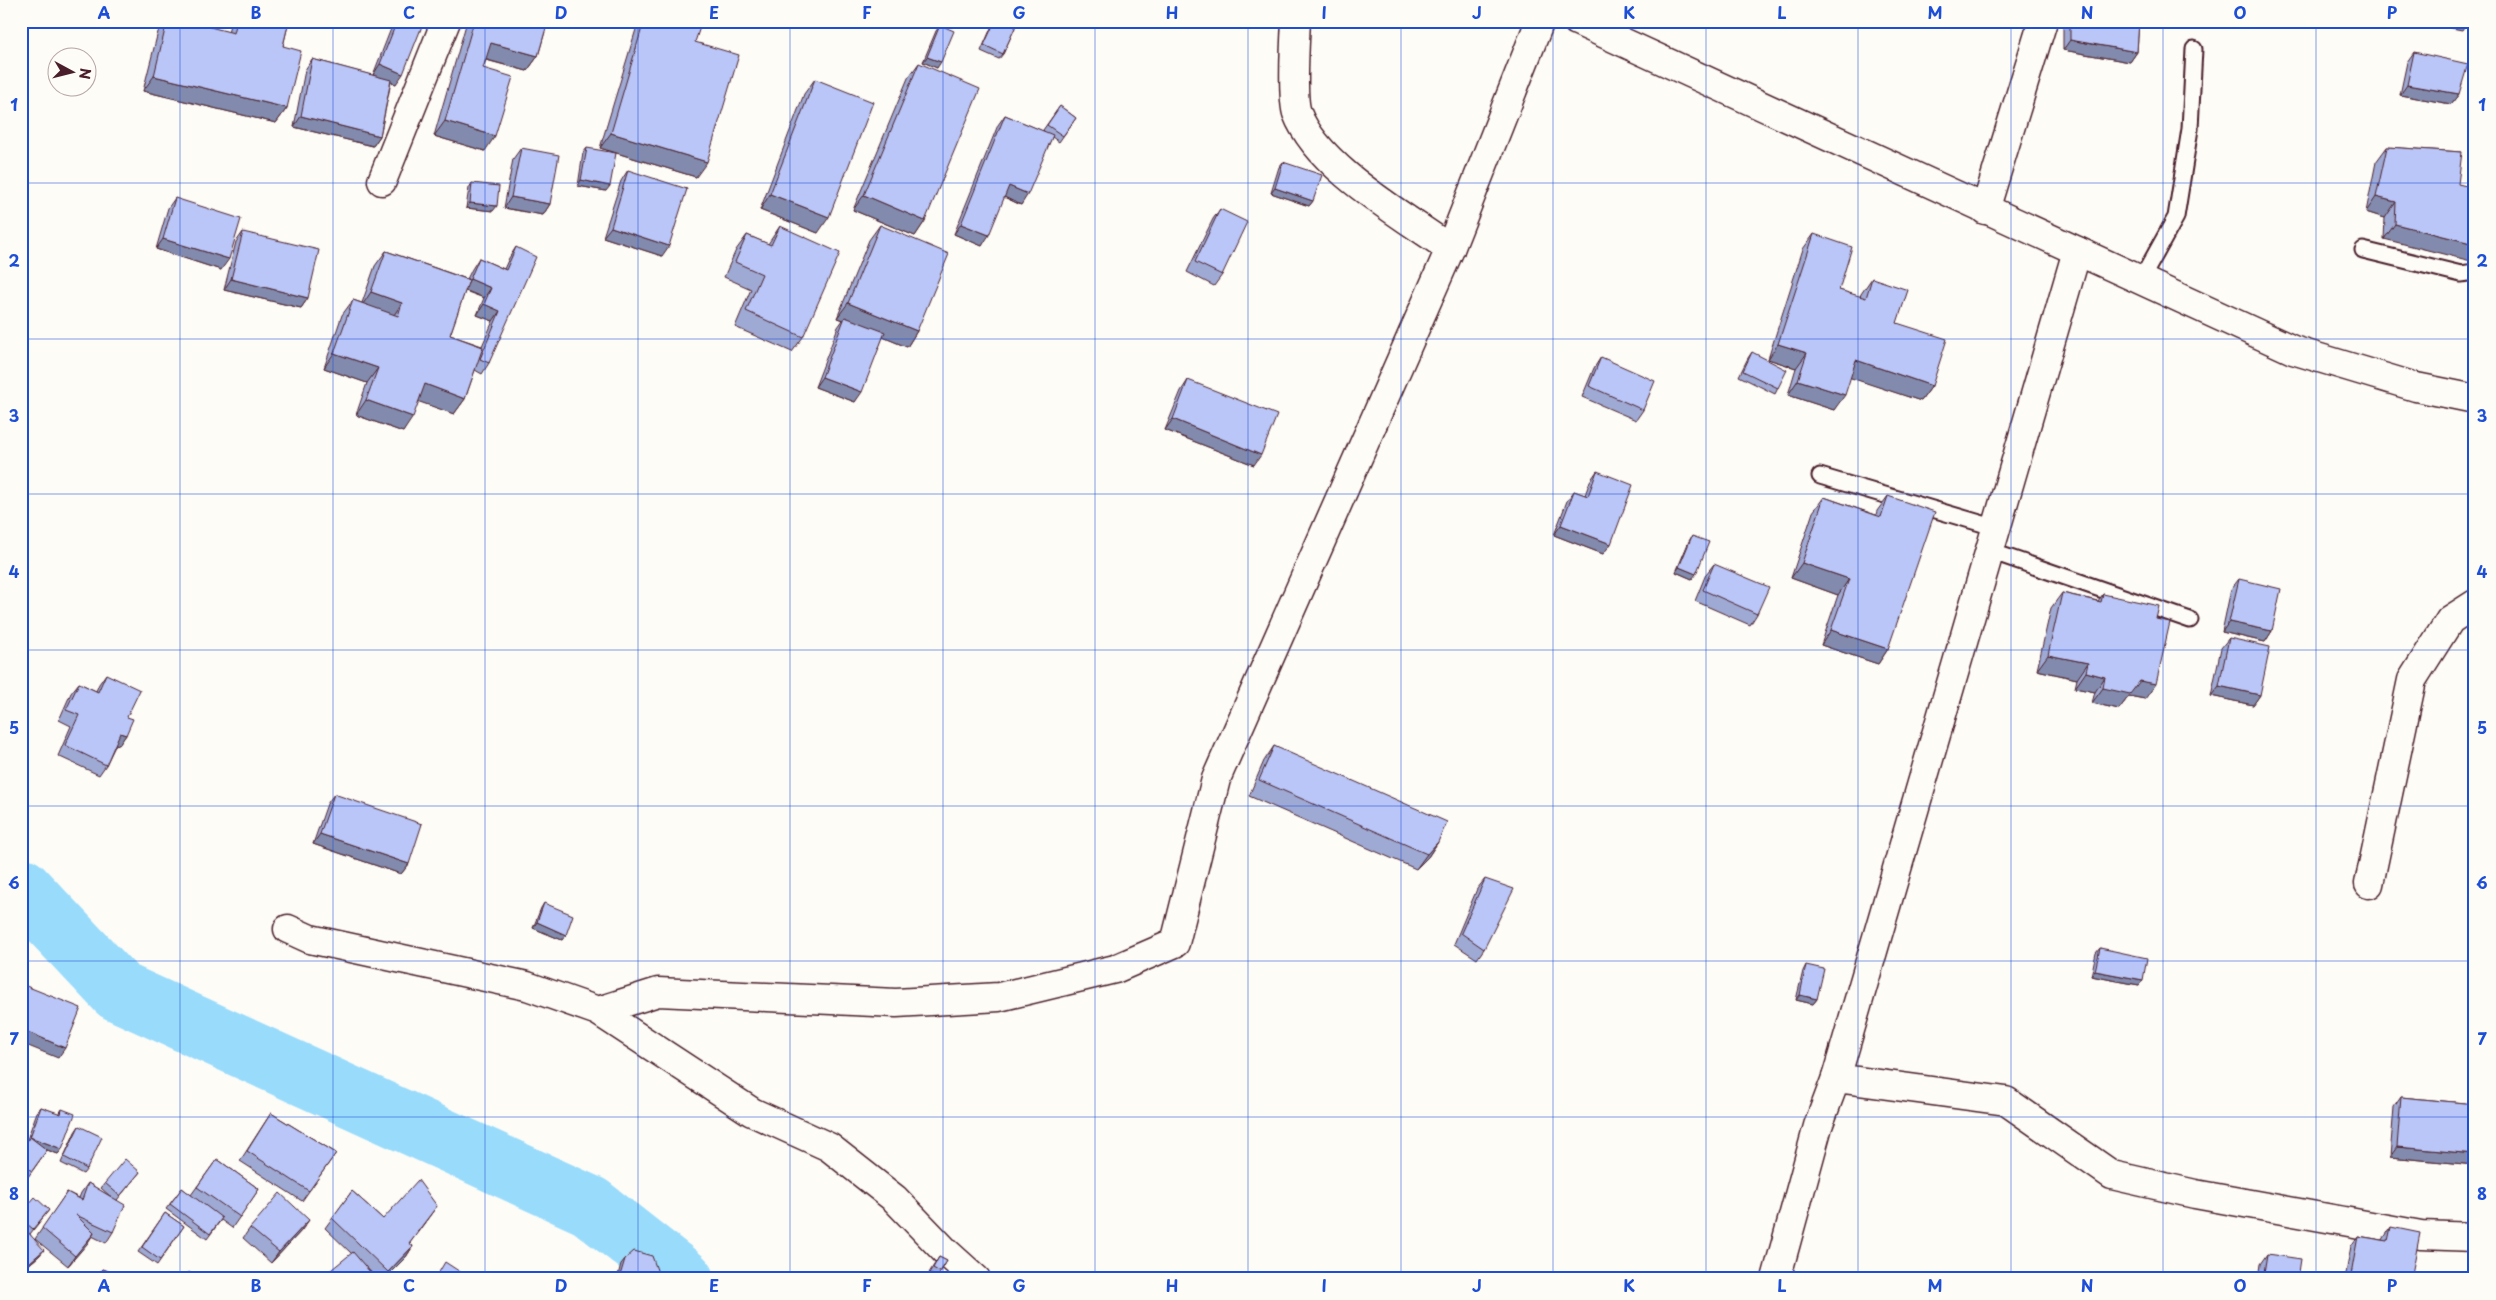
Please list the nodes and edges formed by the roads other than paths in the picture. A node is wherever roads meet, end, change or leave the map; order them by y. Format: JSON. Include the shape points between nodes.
{"nodes":[{"id":1,"x":446,"y":21,"type":"edge"},
{"id":2,"x":1296,"y":21,"type":"edge"},
{"id":3,"x":1540,"y":21,"type":"edge"},
{"id":4,"x":1577,"y":21,"type":"edge"},
{"id":5,"x":2044,"y":21,"type":"edge"},
{"id":6,"x":2194,"y":49,"type":"dead end"},
{"id":7,"x":382,"y":181,"type":"dead end"},
{"id":8,"x":1985,"y":210,"type":"junction"},
{"id":9,"x":1450,"y":248,"type":"junction"},
{"id":10,"x":2363,"y":250,"type":"dead end"},
{"id":11,"x":2077,"y":251,"type":"junction"},
{"id":12,"x":2475,"y":272,"type":"edge"},
{"id":13,"x":2141,"y":280,"type":"junction"},
{"id":14,"x":2475,"y":399,"type":"edge"},
{"id":15,"x":1820,"y":476,"type":"dead end"},
{"id":16,"x":1993,"y":539,"type":"junction"},
{"id":17,"x":2475,"y":604,"type":"edge"},
{"id":18,"x":2190,"y":620,"type":"dead end"},
{"id":19,"x":2369,"y":884,"type":"dead end"},
{"id":20,"x":288,"y":929,"type":"dead end"},
{"id":21,"x":598,"y":1011,"type":"junction"},
{"id":22,"x":1836,"y":1078,"type":"junction"},
{"id":23,"x":2475,"y":1237,"type":"edge"},
{"id":24,"x":976,"y":1279,"type":"edge"},
{"id":25,"x":1776,"y":1279,"type":"edge"}],
"edges":[{"from":1,"to":7,"type":"street"},
{"from":2,"to":9,"type":"street","via":[[1296,111],[1308,136],[1335,166]]},
{"from":3,"to":9,"type":"street"},
{"from":4,"to":8,"type":"street","via":[[1784,114]]},
{"from":5,"to":8,"type":"street"},
{"from":6,"to":13,"type":"lane","via":[[2190,129],[2176,216]]},
{"from":8,"to":11,"type":"street"},
{"from":9,"to":21,"type":"street","via":[[1216,778],[1175,943],[1115,969],[999,997],[896,1003],[658,992]]},
{"from":10,"to":12,"type":"lane","via":[[2461,274]]},
{"from":11,"to":13,"type":"street"},
{"from":11,"to":16,"type":"street"},
{"from":13,"to":14,"type":"street","via":[[2293,350],[2416,387]]},
{"from":15,"to":16,"type":"lane"},
{"from":16,"to":18,"type":"lane"},
{"from":16,"to":22,"type":"street"},
{"from":17,"to":19,"type":"street","via":[[2450,620],[2412,680]]},
{"from":20,"to":21,"type":"street","via":[[310,939],[527,986]]},
{"from":21,"to":24,"type":"street","via":[[752,1112],[829,1147],[895,1199]]},
{"from":22,"to":23,"type":"street","via":[[2006,1101],[2112,1175],[2195,1194],[2421,1235]]},
{"from":22,"to":25,"type":"street","via":[[1818,1126]]}]}
